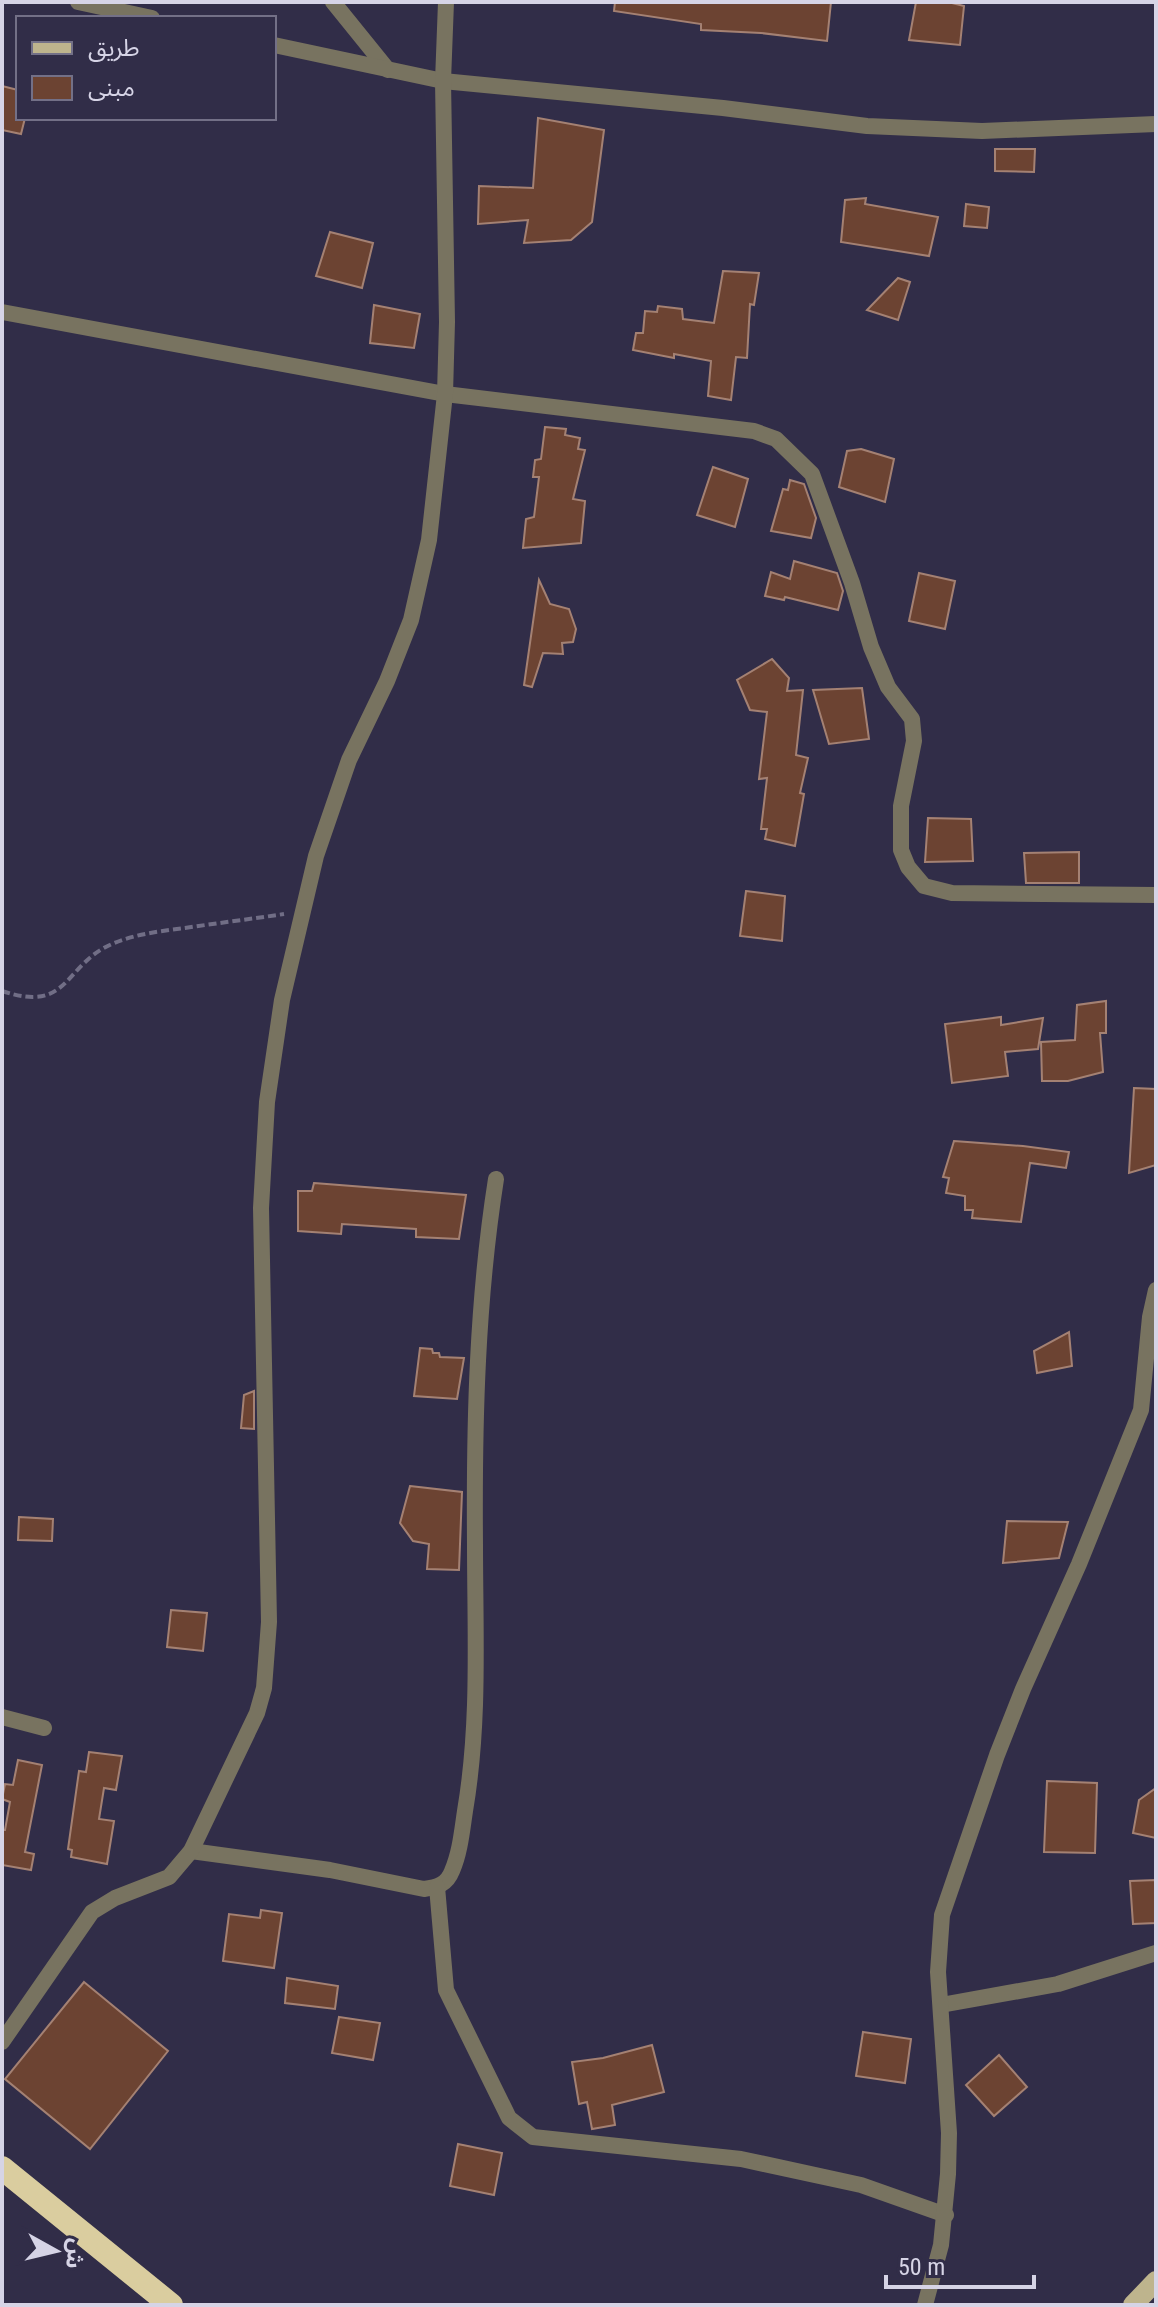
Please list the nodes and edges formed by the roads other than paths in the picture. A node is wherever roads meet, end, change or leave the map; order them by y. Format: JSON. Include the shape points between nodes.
{"nodes":[{"id":1,"x":78,"y":2,"type":"edge"},
{"id":2,"x":333,"y":2,"type":"edge"},
{"id":3,"x":446,"y":2,"type":"edge"},
{"id":4,"x":143,"y":16,"type":"edge"},
{"id":5,"x":276,"y":45,"type":"edge"},
{"id":6,"x":388,"y":70,"type":"junction"},
{"id":7,"x":443,"y":81,"type":"junction"},
{"id":8,"x":1156,"y":124,"type":"edge"},
{"id":9,"x":2,"y":312,"type":"edge"},
{"id":10,"x":445,"y":394,"type":"junction"},
{"id":11,"x":1156,"y":895,"type":"edge"},
{"id":12,"x":496,"y":1179,"type":"dead end"},
{"id":13,"x":1156,"y":1290,"type":"edge"},
{"id":14,"x":2,"y":1717,"type":"edge"},
{"id":15,"x":44,"y":1728,"type":"dead end"},
{"id":16,"x":191,"y":1851,"type":"junction"},
{"id":17,"x":437,"y":1887,"type":"junction"},
{"id":18,"x":1156,"y":1953,"type":"edge"},
{"id":19,"x":941,"y":2005,"type":"junction"},
{"id":20,"x":2,"y":2042,"type":"edge"},
{"id":21,"x":2,"y":2168,"type":"edge"},
{"id":22,"x":946,"y":2215,"type":"junction"},
{"id":23,"x":171,"y":2305,"type":"edge"},
{"id":24,"x":925,"y":2305,"type":"edge"}],
"edges":[{"from":1,"to":4,"type":"street"},
{"from":2,"to":6,"type":"street"},
{"from":3,"to":7,"type":"street"},
{"from":5,"to":6,"type":"street"},
{"from":6,"to":7,"type":"street"},
{"from":7,"to":8,"type":"street","via":[[867,126],[982,131]]},
{"from":7,"to":10,"type":"street"},
{"from":9,"to":10,"type":"street"},
{"from":10,"to":11,"type":"street","via":[[754,431],[776,439],[812,474],[882,674],[912,719],[914,741],[900,830],[901,850],[917,879],[933,890],[952,893]]},
{"from":10,"to":16,"type":"street","via":[[429,540],[411,620],[335,798],[282,1000],[263,1155],[269,1609],[264,1688],[248,1736]]},
{"from":12,"to":17,"type":"street","via":[[477,1365],[474,1737],[460,1842],[448,1880]]},
{"from":13,"to":19,"type":"street","via":[[1141,1410],[1007,1729],[942,1915]]},
{"from":14,"to":15,"type":"street"},
{"from":16,"to":17,"type":"street"},
{"from":16,"to":20,"type":"street","via":[[169,1877],[92,1912]]},
{"from":17,"to":22,"type":"street","via":[[446,1990],[509,2118],[533,2137],[741,2159],[861,2185]]},
{"from":18,"to":19,"type":"street","via":[[1058,1984]]},
{"from":19,"to":22,"type":"street","via":[[949,2133]]},
{"from":21,"to":23,"type":"highway"},
{"from":22,"to":24,"type":"street"}]}
